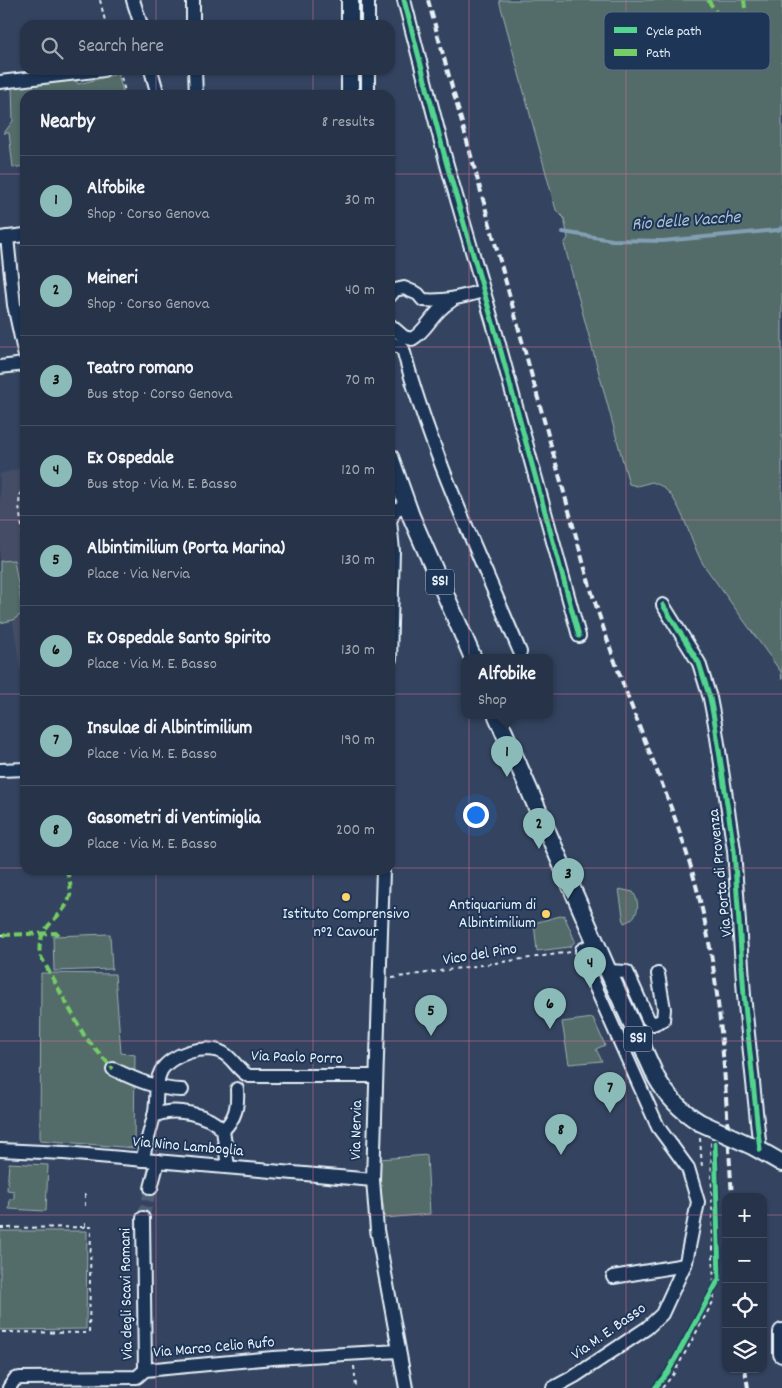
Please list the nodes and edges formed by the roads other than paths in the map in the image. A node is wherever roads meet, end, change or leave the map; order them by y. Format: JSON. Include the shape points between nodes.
{"nodes":[{"id":1,"x":133,"y":0,"type":"edge"},
{"id":2,"x":193,"y":0,"type":"edge"},
{"id":3,"x":350,"y":0,"type":"edge"},
{"id":4,"x":368,"y":0,"type":"edge"},
{"id":5,"x":404,"y":0,"type":"edge"},
{"id":6,"x":139,"y":20,"type":"edge"},
{"id":7,"x":194,"y":20,"type":"edge"},
{"id":8,"x":350,"y":20,"type":"edge"},
{"id":9,"x":368,"y":20,"type":"edge"},
{"id":10,"x":60,"y":75,"type":"edge"},
{"id":11,"x":153,"y":75,"type":"edge"},
{"id":12,"x":195,"y":75,"type":"edge"},
{"id":13,"x":350,"y":75,"type":"edge"},
{"id":14,"x":368,"y":75,"type":"edge"},
{"id":15,"x":0,"y":82,"type":"edge"},
{"id":16,"x":157,"y":90,"type":"edge"},
{"id":17,"x":196,"y":90,"type":"edge"},
{"id":18,"x":350,"y":90,"type":"edge"},
{"id":19,"x":368,"y":90,"type":"edge"},
{"id":20,"x":20,"y":235,"type":"edge"},
{"id":21,"x":3,"y":237,"type":"edge"},
{"id":22,"x":395,"y":290,"type":"edge"},
{"id":23,"x":483,"y":291,"type":"junction"},
{"id":24,"x":453,"y":300,"type":"junction"},
{"id":25,"x":395,"y":329,"type":"edge"},
{"id":26,"x":20,"y":333,"type":"edge"},
{"id":27,"x":395,"y":345,"type":"edge"},
{"id":28,"x":20,"y":365,"type":"edge"},
{"id":29,"x":0,"y":367,"type":"edge"},
{"id":30,"x":395,"y":472,"type":"edge"},
{"id":31,"x":406,"y":505,"type":"junction"},
{"id":32,"x":395,"y":510,"type":"edge"},
{"id":33,"x":663,"y":605,"type":"dead end"},
{"id":34,"x":579,"y":636,"type":"dead end"},
{"id":35,"x":520,"y":652,"type":"dead end"},
{"id":36,"x":471,"y":654,"type":"edge"},
{"id":37,"x":498,"y":719,"type":"edge"},
{"id":38,"x":20,"y":769,"type":"edge"},
{"id":39,"x":0,"y":770,"type":"edge"},
{"id":40,"x":383,"y":875,"type":"edge"},
{"id":41,"x":589,"y":946,"type":"junction"},
{"id":42,"x":608,"y":971,"type":"junction"},
{"id":43,"x":658,"y":974,"type":"dead end"},
{"id":44,"x":113,"y":1069,"type":"dead end"},
{"id":45,"x":376,"y":1076,"type":"junction"},
{"id":46,"x":158,"y":1086,"type":"junction"},
{"id":47,"x":236,"y":1089,"type":"dead end"},
{"id":48,"x":182,"y":1090,"type":"dead end"},
{"id":49,"x":154,"y":1116,"type":"junction"},
{"id":50,"x":223,"y":1130,"type":"junction"},
{"id":51,"x":757,"y":1148,"type":"junction"},
{"id":52,"x":0,"y":1150,"type":"edge"},
{"id":53,"x":142,"y":1160,"type":"junction"},
{"id":54,"x":158,"y":1161,"type":"junction"},
{"id":55,"x":782,"y":1163,"type":"edge"},
{"id":56,"x":228,"y":1167,"type":"junction"},
{"id":57,"x":373,"y":1180,"type":"junction"},
{"id":58,"x":151,"y":1188,"type":"tunnel mouth"},
{"id":59,"x":142,"y":1218,"type":"tunnel mouth"},
{"id":60,"x":685,"y":1265,"type":"junction"},
{"id":61,"x":613,"y":1277,"type":"dead end"},
{"id":62,"x":782,"y":1332,"type":"edge"},
{"id":63,"x":398,"y":1350,"type":"junction"},
{"id":64,"x":782,"y":1354,"type":"edge"},
{"id":65,"x":145,"y":1370,"type":"junction"},
{"id":66,"x":9,"y":1388,"type":"edge"},
{"id":67,"x":406,"y":1388,"type":"edge"},
{"id":68,"x":553,"y":1388,"type":"edge"}],
"edges":[{"from":1,"to":6,"type":"street"},
{"from":2,"to":7,"type":"street"},
{"from":3,"to":8,"type":"main road"},
{"from":4,"to":9,"type":"street"},
{"from":5,"to":23,"type":"street"},
{"from":10,"to":15,"type":"street"},
{"from":11,"to":16,"type":"street"},
{"from":12,"to":17,"type":"street"},
{"from":13,"to":18,"type":"main road"},
{"from":14,"to":19,"type":"street"},
{"from":20,"to":21,"type":"street"},
{"from":21,"to":26,"type":"street"},
{"from":22,"to":24,"type":"street","via":[[404,288],[423,300]]},
{"from":23,"to":24,"type":"street"},
{"from":23,"to":34,"type":"street"},
{"from":24,"to":25,"type":"street","via":[[439,308],[420,334],[412,339]]},
{"from":27,"to":35,"type":"street","via":[[402,349],[454,501]]},
{"from":28,"to":29,"type":"street"},
{"from":30,"to":31,"type":"main road","number":"SS1"},
{"from":31,"to":32,"type":"street"},
{"from":31,"to":36,"type":"main road","number":"SS1"},
{"from":33,"to":51,"type":"street","name":"Via Porta di Provenza","via":[[699,663],[715,724],[734,850]]},
{"from":37,"to":41,"type":"main road","number":"SS1"},
{"from":38,"to":39,"type":"street"},
{"from":40,"to":45,"type":"street","name":"Via Nervia"},
{"from":41,"to":42,"type":"main road","number":"SS1"},
{"from":41,"to":60,"type":"street","name":"Via M. E. Basso","via":[[583,959],[658,1127],[684,1159],[697,1193]]},
{"from":42,"to":43,"type":"street","via":[[627,972],[653,1024],[663,1020]]},
{"from":42,"to":51,"type":"main road","number":"SS1","bridge":true,"via":[[663,1089],[697,1128]]},
{"from":44,"to":46,"type":"street"},
{"from":45,"to":46,"type":"street","name":"Via Paolo Porro","via":[[249,1076],[223,1052],[210,1049],[196,1050],[168,1062],[161,1071]]},
{"from":45,"to":57,"type":"street","name":"Via Nervia"},
{"from":46,"to":48,"type":"street"},
{"from":46,"to":49,"type":"street"},
{"from":47,"to":50,"type":"street","via":[[236,1114]]},
{"from":49,"to":50,"type":"street","via":[[163,1112],[182,1112],[210,1120]]},
{"from":49,"to":53,"type":"street"},
{"from":50,"to":56,"type":"street"},
{"from":51,"to":55,"type":"main road","number":"SS1"},
{"from":52,"to":53,"type":"street","name":"Via Nino Lamboglia"},
{"from":53,"to":54,"type":"street","name":"Via Nino Lamboglia"},
{"from":54,"to":56,"type":"street","name":"Via Nino Lamboglia"},
{"from":54,"to":58,"type":"street"},
{"from":56,"to":57,"type":"street","name":"Via Nino Lamboglia"},
{"from":57,"to":63,"type":"street","name":"Via Nervia","via":[[377,1230]]},
{"from":59,"to":65,"type":"street","name":"Via degli Scavi Romani"},
{"from":60,"to":61,"type":"street"},
{"from":60,"to":68,"type":"street","name":"Via M. E. Basso","via":[[667,1305],[655,1322]]},
{"from":62,"to":64,"type":"main road"},
{"from":63,"to":65,"type":"street","name":"Via Marco Celio Rufo"},
{"from":63,"to":67,"type":"street","name":"Via Nervia"},
{"from":65,"to":66,"type":"street","name":"Via Marco Celio Rufo","via":[[136,1377],[21,1378],[15,1379]]}]}
